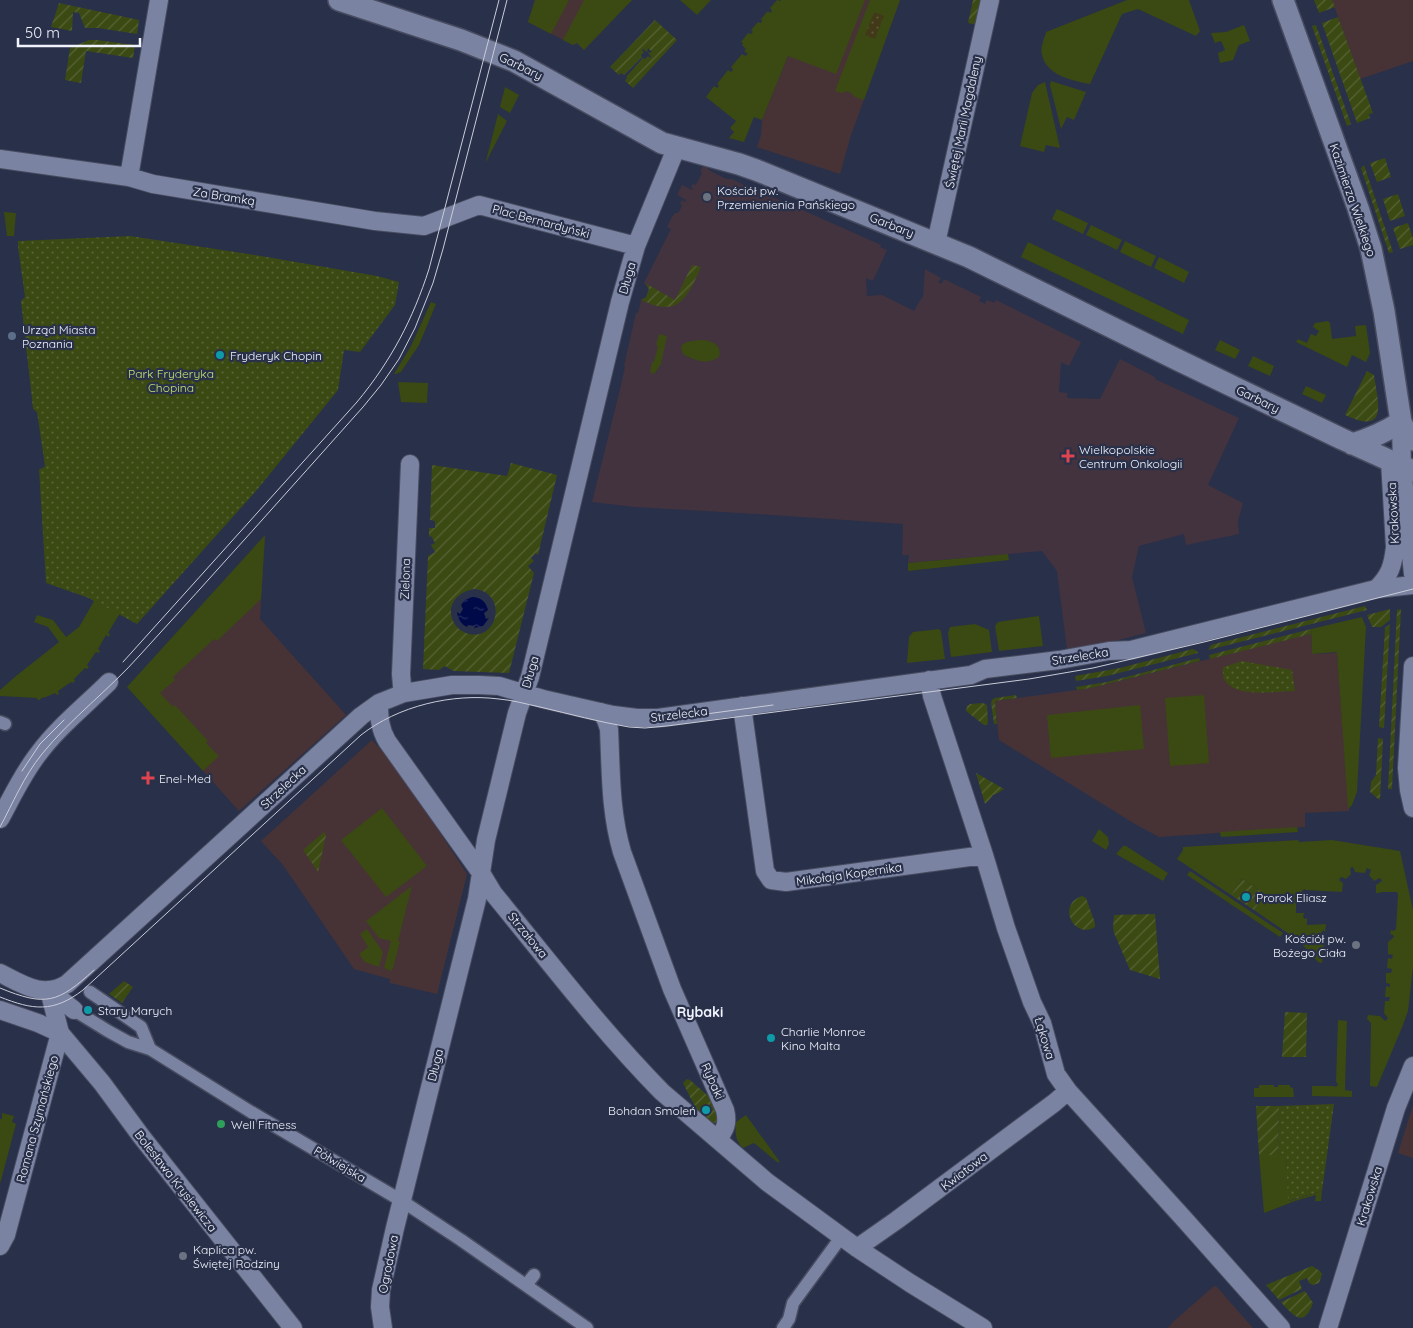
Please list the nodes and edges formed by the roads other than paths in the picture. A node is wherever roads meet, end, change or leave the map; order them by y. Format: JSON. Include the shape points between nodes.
{"nodes":[{"id":1,"x":159,"y":0,"type":"edge"},
{"id":2,"x":339,"y":0,"type":"edge"},
{"id":3,"x":990,"y":0,"type":"edge"},
{"id":4,"x":1283,"y":0,"type":"edge"},
{"id":5,"x":675,"y":147,"type":"junction"},
{"id":6,"x":0,"y":159,"type":"edge"},
{"id":7,"x":129,"y":178,"type":"junction"},
{"id":8,"x":448,"y":218,"type":"joint"},
{"id":9,"x":936,"y":243,"type":"junction"},
{"id":10,"x":636,"y":246,"type":"junction"},
{"id":11,"x":1401,"y":422,"type":"junction"},
{"id":12,"x":1413,"y":440,"type":"edge"},
{"id":13,"x":1352,"y":444,"type":"junction"},
{"id":14,"x":410,"y":464,"type":"dead end"},
{"id":15,"x":1402,"y":466,"type":"edge"},
{"id":16,"x":1413,"y":574,"type":"edge"},
{"id":17,"x":1413,"y":585,"type":"edge"},
{"id":18,"x":1376,"y":589,"type":"junction"},
{"id":19,"x":1413,"y":666,"type":"edge"},
{"id":20,"x":929,"y":680,"type":"junction"},
{"id":21,"x":109,"y":682,"type":"dead end"},
{"id":22,"x":404,"y":693,"type":"junction"},
{"id":23,"x":524,"y":693,"type":"junction"},
{"id":24,"x":379,"y":704,"type":"junction"},
{"id":25,"x":742,"y":706,"type":"junction"},
{"id":26,"x":601,"y":712,"type":"junction"},
{"id":27,"x":1413,"y":808,"type":"edge"},
{"id":28,"x":0,"y":819,"type":"edge"},
{"id":29,"x":984,"y":855,"type":"junction"},
{"id":30,"x":481,"y":873,"type":"junction"},
{"id":31,"x":0,"y":973,"type":"edge"},
{"id":32,"x":49,"y":990,"type":"junction"},
{"id":33,"x":90,"y":992,"type":"dead end"},
{"id":34,"x":0,"y":1010,"type":"edge"},
{"id":35,"x":74,"y":1010,"type":"joint"},
{"id":36,"x":60,"y":1033,"type":"junction"},
{"id":37,"x":150,"y":1049,"type":"junction"},
{"id":38,"x":1413,"y":1066,"type":"edge"},
{"id":39,"x":1068,"y":1091,"type":"junction"},
{"id":40,"x":717,"y":1139,"type":"junction"},
{"id":41,"x":402,"y":1201,"type":"junction"},
{"id":42,"x":842,"y":1236,"type":"junction"},
{"id":43,"x":0,"y":1246,"type":"edge"},
{"id":44,"x":857,"y":1248,"type":"junction"},
{"id":45,"x":293,"y":1328,"type":"edge"},
{"id":46,"x":383,"y":1328,"type":"edge"},
{"id":47,"x":587,"y":1328,"type":"edge"},
{"id":48,"x":783,"y":1328,"type":"edge"},
{"id":49,"x":983,"y":1328,"type":"edge"},
{"id":50,"x":1281,"y":1328,"type":"edge"},
{"id":51,"x":1328,"y":1328,"type":"edge"}],
"edges":[{"from":1,"to":7,"type":"street"},
{"from":2,"to":5,"type":"street","name":"Garbary","via":[[462,40],[514,61],[658,141]]},
{"from":3,"to":9,"type":"street","name":"Świętej Marii Magdaleny"},
{"from":4,"to":11,"type":"street","name":"Kazimierza Wielkiego","via":[[1371,249]]},
{"from":5,"to":9,"type":"street","name":"Garbary","via":[[748,167]]},
{"from":5,"to":10,"type":"street","name":"Długa"},
{"from":6,"to":7,"type":"street","name":"Za Bramką"},
{"from":7,"to":8,"type":"street","name":"Za Bramką","via":[[376,221],[424,226]]},
{"from":8,"to":10,"type":"street","name":"Plac Bernardyński","via":[[479,205]]},
{"from":9,"to":13,"type":"street","name":"Garbary"},
{"from":10,"to":23,"type":"street","name":"Długa"},
{"from":11,"to":12,"type":"street"},
{"from":11,"to":13,"type":"street"},
{"from":11,"to":15,"type":"street","name":"Kazimierza Wielkiego"},
{"from":13,"to":15,"type":"street","name":"Garbary"},
{"from":14,"to":22,"type":"street","name":"Zielona","via":[[401,674]]},
{"from":15,"to":16,"type":"street","name":"Krakowska"},
{"from":15,"to":18,"type":"street","name":"Krakowska","via":[[1393,561],[1385,581]]},
{"from":17,"to":18,"type":"street","name":"Strzelecka"},
{"from":18,"to":20,"type":"street","name":"Strzelecka","via":[[1131,650],[985,669],[971,675]]},
{"from":19,"to":27,"type":"street","via":[[1407,768]]},
{"from":20,"to":25,"type":"street","name":"Strzelecka"},
{"from":20,"to":29,"type":"street","name":"Łąkowa"},
{"from":21,"to":28,"type":"street","via":[[38,753]]},
{"from":22,"to":23,"type":"street","name":"Strzelecka","via":[[452,685],[479,685],[499,686]]},
{"from":22,"to":24,"type":"street","name":"Strzelecka"},
{"from":23,"to":26,"type":"street","name":"Strzelecka"},
{"from":23,"to":30,"type":"street","name":"Długa","via":[[488,831]]},
{"from":24,"to":30,"type":"street","name":"Strzałowa","via":[[380,724],[387,741]]},
{"from":24,"to":32,"type":"street","name":"Strzelecka","via":[[361,716],[76,975],[63,986]]},
{"from":25,"to":26,"type":"street","name":"Strzelecka","via":[[652,718],[630,718]]},
{"from":25,"to":29,"type":"street","name":"Mikołaja Kopernika","via":[[765,871],[771,880],[786,882]]},
{"from":26,"to":40,"type":"street","name":"Rybaki","via":[[609,729],[612,802],[622,852],[672,989],[726,1110],[726,1127]]},
{"from":29,"to":39,"type":"street","name":"Łąkowa","via":[[1006,928],[1042,1023],[1056,1074]]},
{"from":30,"to":40,"type":"street","name":"Strzałowa","via":[[493,893],[607,1033],[662,1092]]},
{"from":30,"to":41,"type":"street","name":"Długa"},
{"from":31,"to":32,"type":"street","via":[[31,988]]},
{"from":32,"to":35,"type":"street"},
{"from":32,"to":36,"type":"street","name":"Romana Szymańskiego"},
{"from":33,"to":37,"type":"street","via":[[141,1027]]},
{"from":34,"to":36,"type":"street"},
{"from":35,"to":37,"type":"street","name":"Półwiejska","via":[[108,1032]]},
{"from":36,"to":43,"type":"street","name":"Romana Szymańskiego","via":[[6,1235]]},
{"from":36,"to":45,"type":"street","name":"Bolesława Krysiewicza"},
{"from":37,"to":41,"type":"street","name":"Półwiejska"},
{"from":38,"to":51,"type":"street","name":"Krakowska","via":[[1396,1108]]},
{"from":39,"to":44,"type":"street","name":"Kwiatowa"},
{"from":39,"to":50,"type":"street","name":"Łąkowa"},
{"from":40,"to":42,"type":"street","via":[[767,1182]]},
{"from":41,"to":46,"type":"street","name":"Ogrodowa","via":[[381,1290]]},
{"from":41,"to":47,"type":"street","name":"Półwiejska","via":[[530,1280]]},
{"from":42,"to":44,"type":"street"},
{"from":42,"to":48,"type":"street","via":[[793,1302]]},
{"from":44,"to":49,"type":"street"}]}
